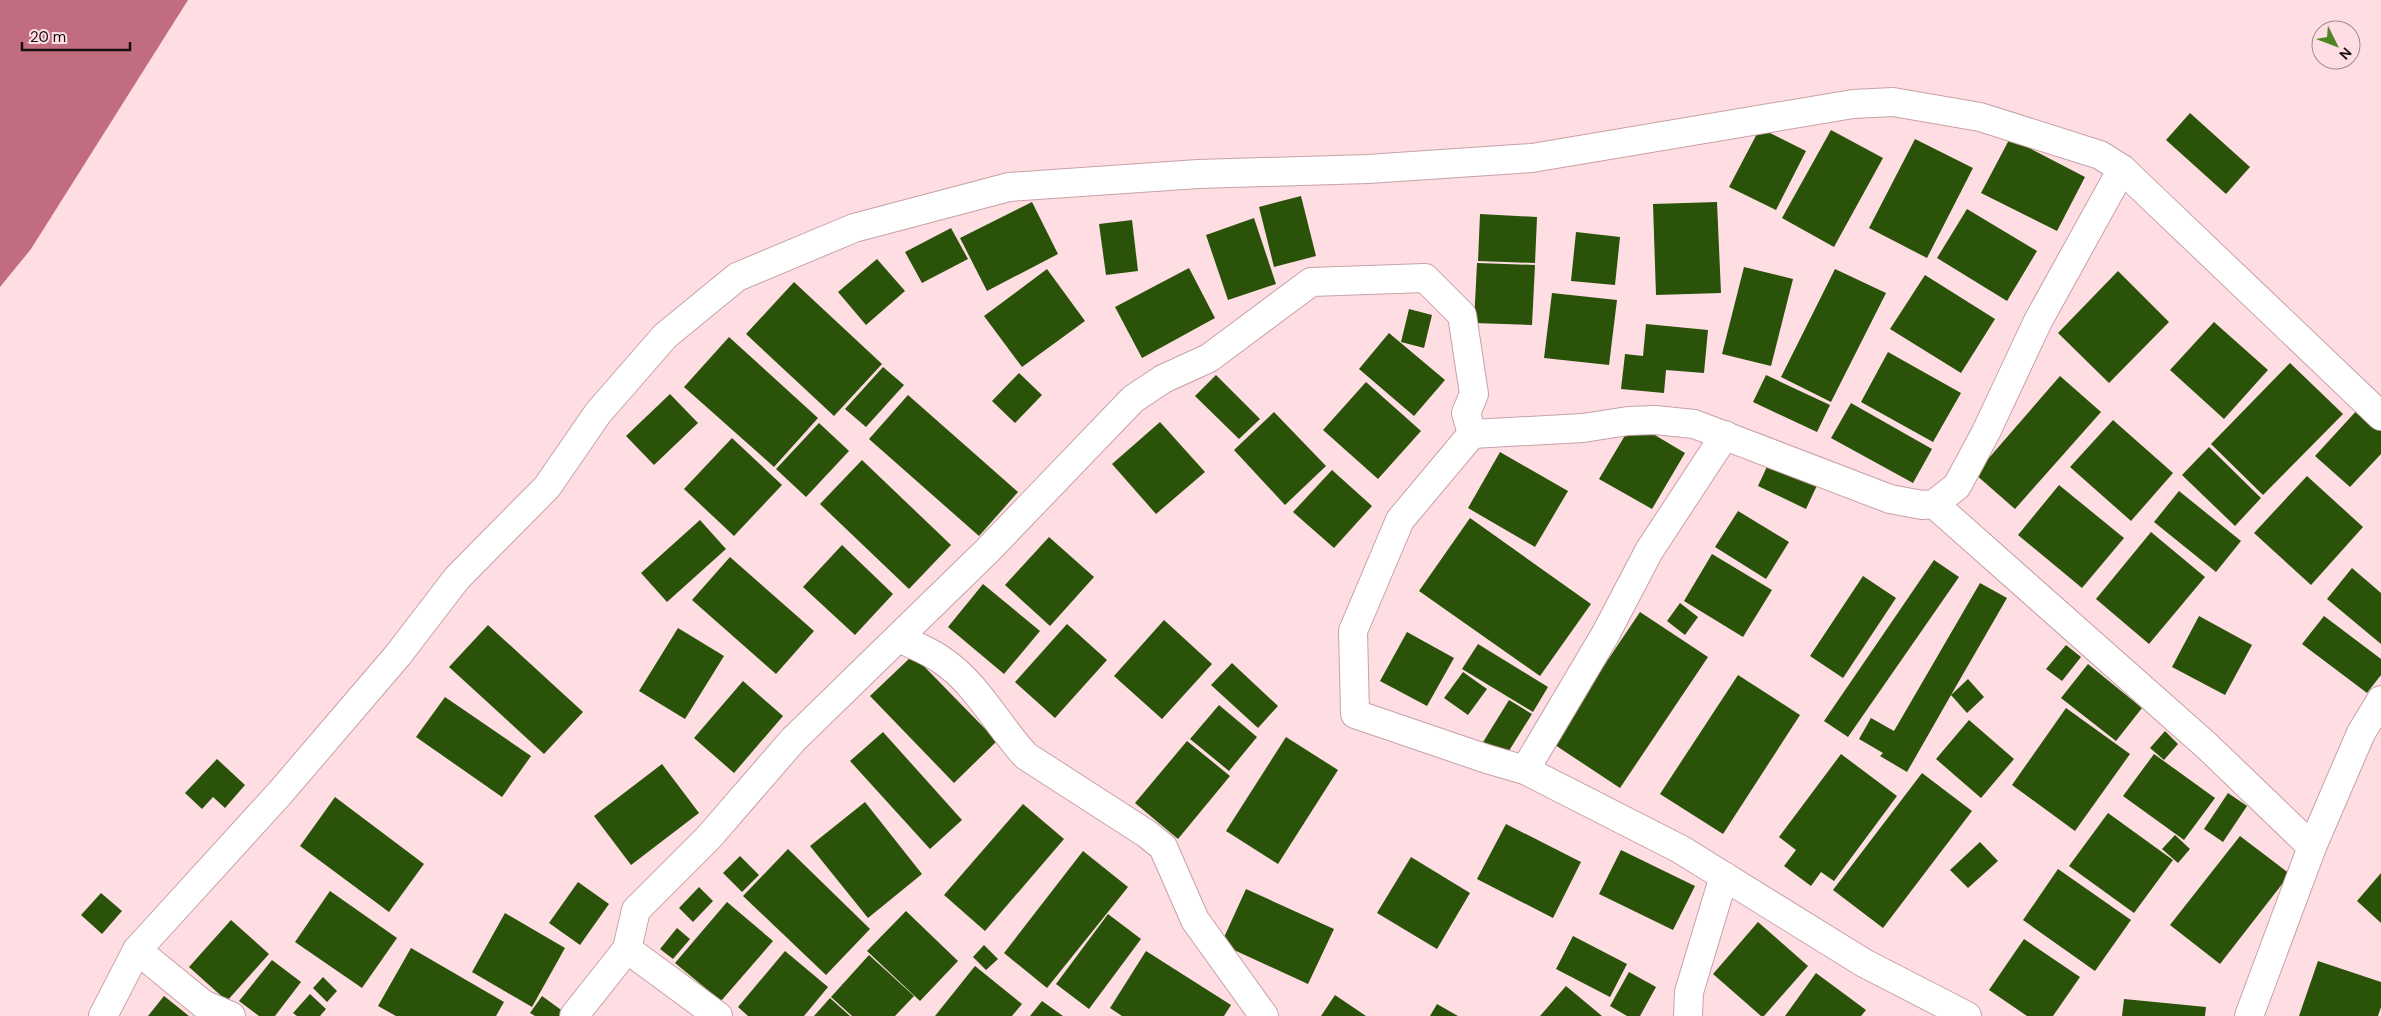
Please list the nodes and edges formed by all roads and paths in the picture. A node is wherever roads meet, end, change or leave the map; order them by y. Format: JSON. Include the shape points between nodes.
{"nodes":[{"id":1,"x":2122,"y":169,"type":"junction"},
{"id":2,"x":2381,"y":416,"type":"edge"},
{"id":3,"x":1472,"y":434,"type":"junction"},
{"id":4,"x":1725,"y":435,"type":"junction"},
{"id":5,"x":1934,"y":504,"type":"junction"},
{"id":6,"x":899,"y":638,"type":"junction"},
{"id":7,"x":2381,"y":700,"type":"edge"},
{"id":8,"x":1525,"y":770,"type":"junction"},
{"id":9,"x":2312,"y":847,"type":"junction"},
{"id":10,"x":1724,"y":876,"type":"junction"},
{"id":11,"x":628,"y":949,"type":"junction"},
{"id":12,"x":137,"y":950,"type":"junction"},
{"id":13,"x":103,"y":1016,"type":"edge"},
{"id":14,"x":231,"y":1016,"type":"edge"},
{"id":15,"x":574,"y":1016,"type":"edge"},
{"id":16,"x":718,"y":1016,"type":"edge"},
{"id":17,"x":1264,"y":1016,"type":"edge"},
{"id":18,"x":1688,"y":1016,"type":"edge"},
{"id":19,"x":1967,"y":1016,"type":"edge"},
{"id":20,"x":2249,"y":1016,"type":"edge"}],
"edges":[{"from":1,"to":2,"type":"street"},
{"from":1,"to":5,"type":"street","via":[[2038,321],[1957,486]]},
{"from":1,"to":12,"type":"street","via":[[2100,155],[1980,117],[1893,102],[1853,104],[1532,158],[1368,169],[1198,174],[1009,187],[854,228],[737,277],[665,336],[598,413],[547,487],[457,578],[398,655],[280,793]]},
{"from":3,"to":4,"type":"street","via":[[1656,420],[1694,424]]},
{"from":3,"to":6,"type":"street","via":[[1466,413],[1474,394],[1462,316],[1425,278],[1311,282],[1208,358],[1163,379],[1133,398]]},
{"from":3,"to":8,"type":"street","via":[[1400,520],[1353,631],[1355,714]]},
{"from":4,"to":5,"type":"street","via":[[1890,499]]},
{"from":4,"to":8,"type":"street","via":[[1649,551],[1605,635]]},
{"from":5,"to":9,"type":"street","via":[[2200,739]]},
{"from":6,"to":11,"type":"street","via":[[793,740],[709,837],[636,910]]},
{"from":6,"to":17,"type":"street","via":[[943,660],[964,679],[1026,756],[1163,847],[1195,920]]},
{"from":7,"to":9,"type":"street","via":[[2362,733]]},
{"from":8,"to":10,"type":"street","via":[[1680,848]]},
{"from":9,"to":20,"type":"street"},
{"from":10,"to":18,"type":"street","via":[[1689,992]]},
{"from":10,"to":19,"type":"street","via":[[1864,963]]},
{"from":11,"to":15,"type":"street"},
{"from":11,"to":16,"type":"street"},
{"from":12,"to":13,"type":"street"},
{"from":12,"to":14,"type":"street","via":[[203,1004]]}]}
